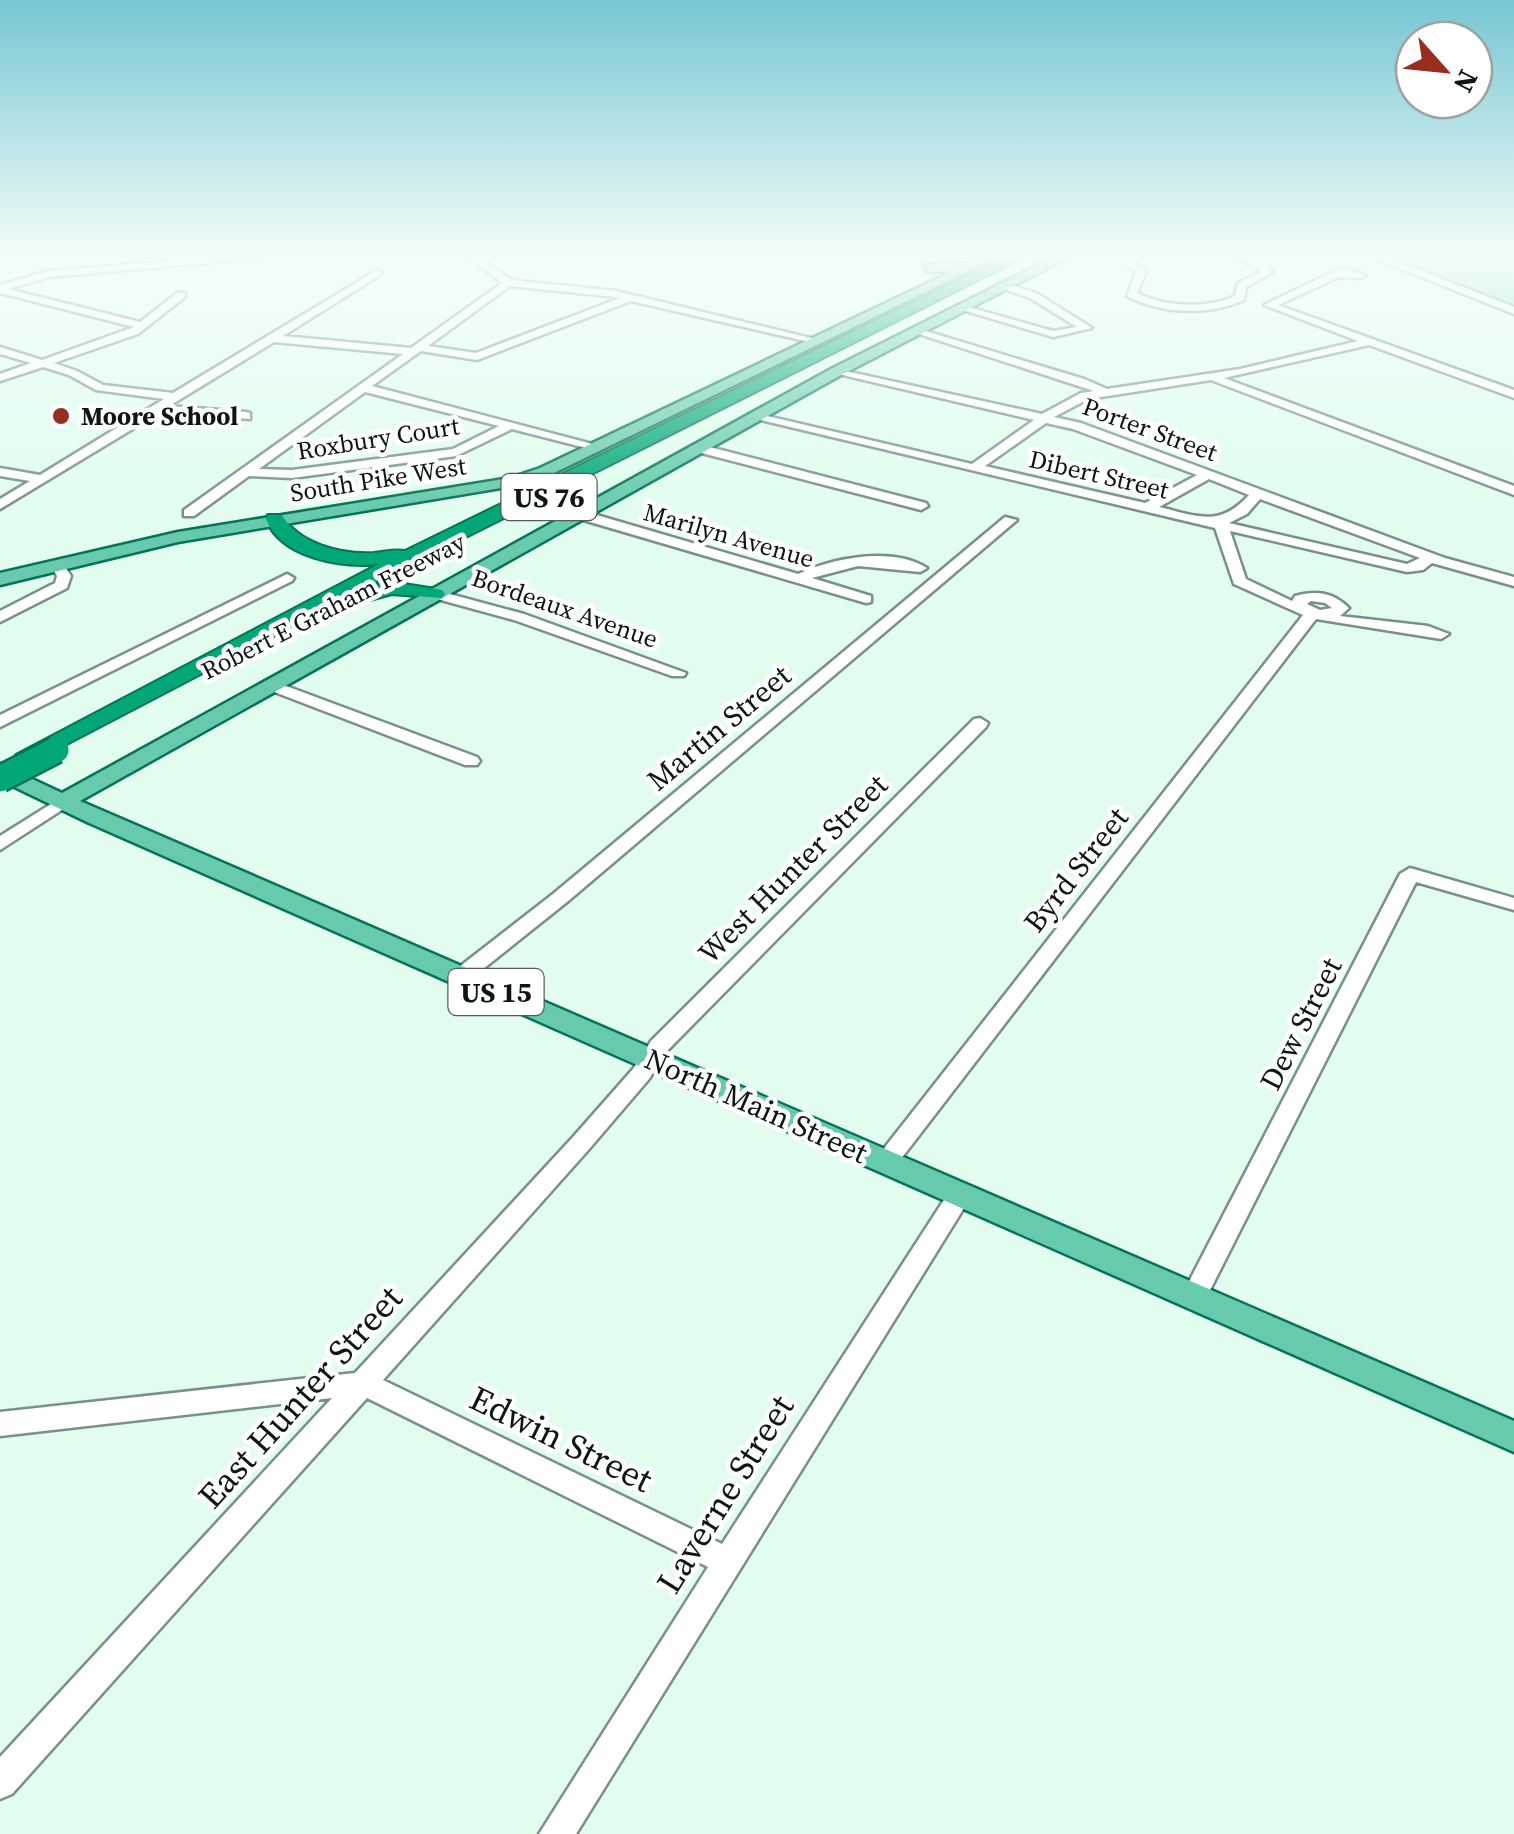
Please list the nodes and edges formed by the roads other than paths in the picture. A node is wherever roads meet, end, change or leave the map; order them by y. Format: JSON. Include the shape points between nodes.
{"nodes":[{"id":1,"x":116,"y":339,"type":"edge"},
{"id":2,"x":269,"y":339,"type":"edge"},
{"id":3,"x":278,"y":339,"type":"edge"},
{"id":4,"x":428,"y":339,"type":"edge"},
{"id":5,"x":525,"y":339,"type":"edge"},
{"id":6,"x":808,"y":339,"type":"edge"},
{"id":7,"x":823,"y":339,"type":"edge"},
{"id":8,"x":855,"y":339,"type":"edge"},
{"id":9,"x":869,"y":339,"type":"edge"},
{"id":10,"x":902,"y":339,"type":"edge"},
{"id":11,"x":938,"y":339,"type":"edge"},
{"id":12,"x":1359,"y":339,"type":"edge"},
{"id":13,"x":818,"y":341,"type":"junction"},
{"id":14,"x":1368,"y":342,"type":"junction"},
{"id":15,"x":413,"y":349,"type":"junction"},
{"id":16,"x":0,"y":350,"type":"edge"},
{"id":17,"x":44,"y":363,"type":"junction"},
{"id":18,"x":836,"y":372,"type":"junction"},
{"id":19,"x":1209,"y":376,"type":"junction"},
{"id":20,"x":0,"y":378,"type":"edge"},
{"id":21,"x":361,"y":387,"type":"junction"},
{"id":22,"x":1103,"y":391,"type":"junction"},
{"id":23,"x":1514,"y":394,"type":"edge"},
{"id":24,"x":174,"y":397,"type":"junction"},
{"id":25,"x":156,"y":408,"type":"junction"},
{"id":26,"x":246,"y":416,"type":"dead end"},
{"id":27,"x":754,"y":417,"type":"junction"},
{"id":28,"x":1046,"y":417,"type":"junction"},
{"id":29,"x":510,"y":425,"type":"junction"},
{"id":30,"x":594,"y":446,"type":"junction"},
{"id":31,"x":698,"y":448,"type":"junction"},
{"id":32,"x":974,"y":468,"type":"junction"},
{"id":33,"x":0,"y":472,"type":"edge"},
{"id":34,"x":246,"y":472,"type":"junction"},
{"id":35,"x":1209,"y":474,"type":"junction"},
{"id":36,"x":44,"y":478,"type":"junction"},
{"id":37,"x":1514,"y":491,"type":"edge"},
{"id":38,"x":1259,"y":492,"type":"junction"},
{"id":39,"x":0,"y":505,"type":"edge"},
{"id":40,"x":920,"y":506,"type":"dead end"},
{"id":41,"x":1147,"y":508,"type":"junction"},
{"id":42,"x":189,"y":513,"type":"dead end"},
{"id":43,"x":578,"y":514,"type":"junction"},
{"id":44,"x":275,"y":519,"type":"junction"},
{"id":45,"x":1010,"y":520,"type":"dead end"},
{"id":46,"x":1218,"y":525,"type":"junction"},
{"id":47,"x":294,"y":540,"type":"junction"},
{"id":48,"x":437,"y":547,"type":"junction"},
{"id":49,"x":1435,"y":558,"type":"junction"},
{"id":50,"x":57,"y":566,"type":"junction"},
{"id":51,"x":920,"y":568,"type":"dead end"},
{"id":52,"x":287,"y":578,"type":"dead end"},
{"id":53,"x":0,"y":579,"type":"edge"},
{"id":54,"x":799,"y":579,"type":"junction"},
{"id":55,"x":1514,"y":582,"type":"edge"},
{"id":56,"x":424,"y":591,"type":"junction"},
{"id":57,"x":866,"y":599,"type":"dead end"},
{"id":58,"x":308,"y":614,"type":"junction"},
{"id":59,"x":1313,"y":614,"type":"junction"},
{"id":60,"x":0,"y":616,"type":"edge"},
{"id":61,"x":1440,"y":634,"type":"dead end"},
{"id":62,"x":678,"y":674,"type":"dead end"},
{"id":63,"x":270,"y":685,"type":"junction"},
{"id":64,"x":0,"y":722,"type":"edge"},
{"id":65,"x":980,"y":723,"type":"dead end"},
{"id":66,"x":52,"y":748,"type":"junction"},
{"id":67,"x":470,"y":761,"type":"dead end"},
{"id":68,"x":0,"y":771,"type":"edge"},
{"id":69,"x":0,"y":780,"type":"edge"},
{"id":70,"x":62,"y":802,"type":"junction"},
{"id":71,"x":0,"y":844,"type":"edge"},
{"id":72,"x":1514,"y":904,"type":"edge"},
{"id":73,"x":460,"y":976,"type":"junction"},
{"id":74,"x":650,"y":1060,"type":"junction"},
{"id":75,"x":886,"y":1162,"type":"junction"},
{"id":76,"x":960,"y":1194,"type":"junction"},
{"id":77,"x":1194,"y":1297,"type":"junction"},
{"id":78,"x":363,"y":1384,"type":"junction"},
{"id":79,"x":0,"y":1424,"type":"edge"},
{"id":80,"x":1514,"y":1438,"type":"edge"},
{"id":81,"x":726,"y":1561,"type":"junction"},
{"id":82,"x":0,"y":1782,"type":"edge"},
{"id":83,"x":556,"y":1834,"type":"edge"}],
"edges":[{"from":1,"to":17,"type":"street"},
{"from":2,"to":24,"type":"street"},
{"from":3,"to":15,"type":"street"},
{"from":4,"to":15,"type":"street"},
{"from":5,"to":15,"type":"street","via":[[478,357]]},
{"from":6,"to":13,"type":"street"},
{"from":7,"to":13,"type":"main road","name":"South Pike West"},
{"from":8,"to":48,"type":"highway","name":"Robert E Graham Freeway","number":"US 76"},
{"from":9,"to":48,"type":"highway","name":"Robert E Graham Freeway","number":"US 76"},
{"from":10,"to":18,"type":"main road"},
{"from":11,"to":22,"type":"street"},
{"from":12,"to":14,"type":"street"},
{"from":13,"to":30,"type":"main road","name":"South Pike West"},
{"from":14,"to":19,"type":"street"},
{"from":14,"to":23,"type":"street"},
{"from":15,"to":21,"type":"street"},
{"from":16,"to":17,"type":"street"},
{"from":17,"to":20,"type":"street"},
{"from":17,"to":24,"type":"street","via":[[100,388]]},
{"from":18,"to":27,"type":"main road"},
{"from":18,"to":28,"type":"street","name":"Porter Street"},
{"from":19,"to":22,"type":"street"},
{"from":19,"to":37,"type":"street"},
{"from":21,"to":29,"type":"street"},
{"from":21,"to":34,"type":"street"},
{"from":22,"to":28,"type":"street"},
{"from":24,"to":25,"type":"street"},
{"from":25,"to":26,"type":"street"},
{"from":25,"to":36,"type":"street"},
{"from":27,"to":31,"type":"main road"},
{"from":27,"to":32,"type":"street","name":"Dibert Street"},
{"from":28,"to":32,"type":"street"},
{"from":28,"to":35,"type":"street","name":"Porter Street"},
{"from":29,"to":30,"type":"street"},
{"from":29,"to":34,"type":"street","name":"Roxbury Court","via":[[456,452],[292,474]]},
{"from":30,"to":44,"type":"main road","name":"South Pike West","via":[[513,482]]},
{"from":31,"to":40,"type":"street"},
{"from":31,"to":43,"type":"main road"},
{"from":32,"to":41,"type":"street","name":"Dibert Street"},
{"from":33,"to":36,"type":"street"},
{"from":34,"to":42,"type":"street"},
{"from":35,"to":38,"type":"street","name":"Porter Street"},
{"from":35,"to":41,"type":"street"},
{"from":36,"to":39,"type":"street"},
{"from":38,"to":46,"type":"street"},
{"from":38,"to":49,"type":"street","name":"Porter Street"},
{"from":41,"to":46,"type":"street","name":"Dibert Street"},
{"from":43,"to":54,"type":"street","name":"Marilyn Avenue"},
{"from":43,"to":56,"type":"main road"},
{"from":44,"to":47,"type":"highway"},
{"from":44,"to":50,"type":"main road","name":"South Pike West"},
{"from":45,"to":73,"type":"street","name":"Martin Street"},
{"from":46,"to":49,"type":"street","name":"Dibert Street","via":[[1406,568]]},
{"from":46,"to":59,"type":"street","via":[[1239,581]]},
{"from":47,"to":48,"type":"highway","via":[[343,560]]},
{"from":47,"to":58,"type":"highway","via":[[338,573]]},
{"from":48,"to":56,"type":"highway","via":[[408,572],[408,580]]},
{"from":48,"to":58,"type":"highway","name":"Robert E Graham Freeway","number":"US 76"},
{"from":49,"to":55,"type":"street","name":"Porter Street"},
{"from":50,"to":53,"type":"main road","name":"South Pike West"},
{"from":50,"to":60,"type":"street","via":[[62,585]]},
{"from":51,"to":54,"type":"street","via":[[852,562]]},
{"from":52,"to":64,"type":"street"},
{"from":54,"to":57,"type":"street","name":"Marilyn Avenue"},
{"from":56,"to":58,"type":"highway","via":[[382,589]]},
{"from":56,"to":62,"type":"street","name":"Bordeaux Avenue"},
{"from":56,"to":63,"type":"main road"},
{"from":58,"to":66,"type":"highway","name":"Robert E Graham Freeway","number":"US 76"},
{"from":59,"to":61,"type":"street"},
{"from":59,"to":75,"type":"street","name":"Byrd Street"},
{"from":63,"to":67,"type":"street"},
{"from":63,"to":70,"type":"main road"},
{"from":65,"to":74,"type":"street","name":"West Hunter Street"},
{"from":66,"to":68,"type":"highway","name":"Robert E Graham Freeway","number":"US 76"},
{"from":66,"to":69,"type":"highway","name":"Robert E Graham Freeway","number":"US 76","bridge":true},
{"from":68,"to":70,"type":"main road","name":"North Main Street","number":"US 15"},
{"from":70,"to":71,"type":"street"},
{"from":70,"to":73,"type":"main road","name":"North Main Street","number":"US 15"},
{"from":72,"to":77,"type":"street","name":"Dew Street","via":[[1410,874]]},
{"from":73,"to":74,"type":"main road","name":"North Main Street","number":"US 15"},
{"from":74,"to":75,"type":"main road","name":"North Main Street","number":"US 15"},
{"from":74,"to":78,"type":"street","name":"East Hunter Street"},
{"from":75,"to":76,"type":"main road","name":"North Main Street","number":"US 15"},
{"from":76,"to":77,"type":"main road","name":"North Main Street","number":"US 15"},
{"from":76,"to":81,"type":"street","name":"Laverne Street"},
{"from":77,"to":80,"type":"main road","name":"North Main Street","number":"US 15"},
{"from":78,"to":79,"type":"street"},
{"from":78,"to":81,"type":"street","name":"Edwin Street"},
{"from":78,"to":82,"type":"street","name":"East Hunter Street"},
{"from":81,"to":83,"type":"street","name":"Laverne Street"}]}
